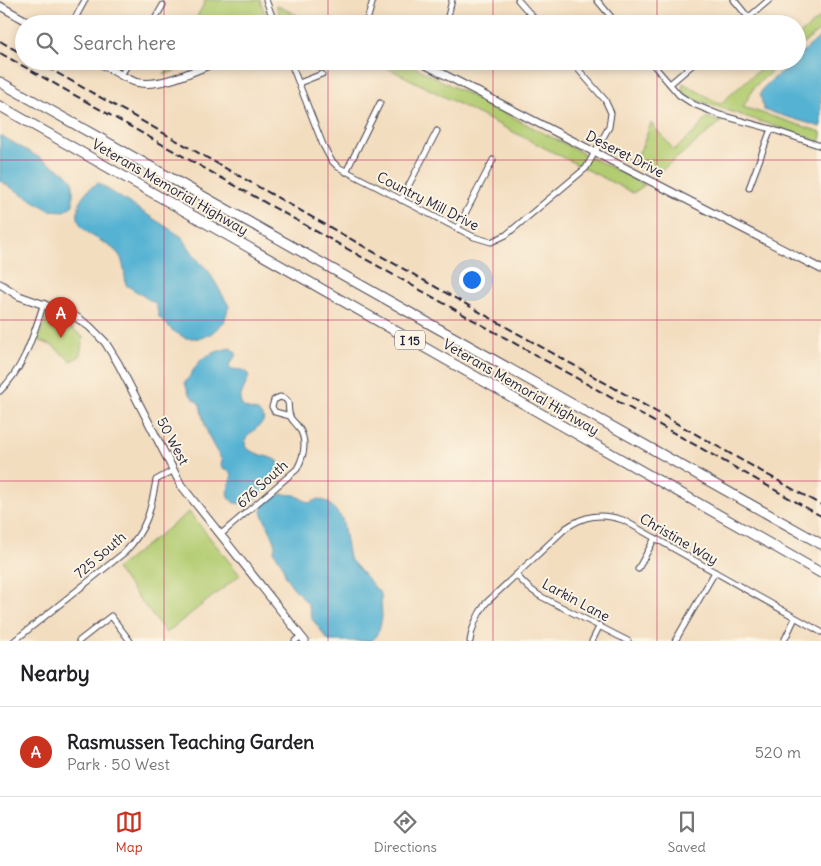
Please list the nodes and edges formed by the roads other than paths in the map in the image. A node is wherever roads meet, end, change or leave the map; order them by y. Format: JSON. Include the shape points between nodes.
{"nodes":[{"id":1,"x":85,"y":0,"type":"edge"},
{"id":2,"x":266,"y":0,"type":"edge"},
{"id":3,"x":373,"y":0,"type":"edge"},
{"id":4,"x":452,"y":0,"type":"edge"},
{"id":5,"x":518,"y":0,"type":"edge"},
{"id":6,"x":597,"y":0,"type":"edge"},
{"id":7,"x":734,"y":0,"type":"edge"},
{"id":8,"x":769,"y":0,"type":"edge"},
{"id":9,"x":163,"y":5,"type":"dead end"},
{"id":10,"x":0,"y":6,"type":"edge"},
{"id":11,"x":531,"y":14,"type":"edge"},
{"id":12,"x":16,"y":15,"type":"edge"},
{"id":13,"x":77,"y":15,"type":"edge"},
{"id":14,"x":157,"y":15,"type":"edge"},
{"id":15,"x":272,"y":15,"type":"edge"},
{"id":16,"x":369,"y":15,"type":"edge"},
{"id":17,"x":448,"y":15,"type":"edge"},
{"id":18,"x":610,"y":15,"type":"edge"},
{"id":19,"x":746,"y":15,"type":"edge"},
{"id":20,"x":750,"y":15,"type":"edge"},
{"id":21,"x":112,"y":70,"type":"edge"},
{"id":22,"x":124,"y":70,"type":"edge"},
{"id":23,"x":195,"y":70,"type":"edge"},
{"id":24,"x":294,"y":70,"type":"edge"},
{"id":25,"x":435,"y":70,"type":"edge"},
{"id":26,"x":579,"y":70,"type":"edge"},
{"id":27,"x":658,"y":70,"type":"edge"},
{"id":28,"x":686,"y":70,"type":"edge"},
{"id":29,"x":322,"y":74,"type":"dead end"},
{"id":30,"x":121,"y":75,"type":"junction"},
{"id":31,"x":0,"y":82,"type":"edge"},
{"id":32,"x":299,"y":83,"type":"junction"},
{"id":33,"x":670,"y":84,"type":"junction"},
{"id":34,"x":380,"y":103,"type":"dead end"},
{"id":35,"x":0,"y":106,"type":"edge"},
{"id":36,"x":771,"y":129,"type":"junction"},
{"id":37,"x":436,"y":131,"type":"dead end"},
{"id":38,"x":821,"y":146,"type":"edge"},
{"id":39,"x":595,"y":153,"type":"junction"},
{"id":40,"x":492,"y":160,"type":"dead end"},
{"id":41,"x":346,"y":172,"type":"junction"},
{"id":42,"x":749,"y":188,"type":"dead end"},
{"id":43,"x":401,"y":200,"type":"junction"},
{"id":44,"x":457,"y":229,"type":"junction"},
{"id":45,"x":821,"y":269,"type":"edge"},
{"id":46,"x":0,"y":284,"type":"edge"},
{"id":47,"x":44,"y":303,"type":"junction"},
{"id":48,"x":0,"y":391,"type":"edge"},
{"id":49,"x":290,"y":416,"type":"dead end"},
{"id":50,"x":174,"y":470,"type":"junction"},
{"id":51,"x":220,"y":535,"type":"junction"},
{"id":52,"x":655,"y":538,"type":"junction"},
{"id":53,"x":821,"y":544,"type":"edge"},
{"id":54,"x":638,"y":568,"type":"dead end"},
{"id":55,"x":715,"y":572,"type":"junction"},
{"id":56,"x":821,"y":573,"type":"edge"},
{"id":57,"x":516,"y":575,"type":"junction"},
{"id":58,"x":796,"y":618,"type":"junction"},
{"id":59,"x":600,"y":626,"type":"junction"},
{"id":60,"x":821,"y":632,"type":"edge"},
{"id":61,"x":300,"y":639,"type":"edge"},
{"id":62,"x":14,"y":641,"type":"edge"},
{"id":63,"x":79,"y":641,"type":"edge"},
{"id":64,"x":130,"y":641,"type":"edge"},
{"id":65,"x":470,"y":641,"type":"edge"},
{"id":66,"x":592,"y":641,"type":"edge"},
{"id":67,"x":628,"y":641,"type":"edge"},
{"id":68,"x":675,"y":641,"type":"edge"},
{"id":69,"x":784,"y":641,"type":"edge"}],
"edges":[{"from":1,"to":13,"type":"street"},
{"from":2,"to":15,"type":"street"},
{"from":3,"to":16,"type":"street"},
{"from":4,"to":17,"type":"street"},
{"from":5,"to":11,"type":"street"},
{"from":6,"to":18,"type":"street"},
{"from":7,"to":19,"type":"street"},
{"from":8,"to":20,"type":"street"},
{"from":9,"to":14,"type":"street"},
{"from":10,"to":12,"type":"street"},
{"from":21,"to":30,"type":"street"},
{"from":22,"to":30,"type":"street"},
{"from":23,"to":30,"type":"street","via":[[150,84]]},
{"from":24,"to":32,"type":"street","name":"Country Mill Drive"},
{"from":25,"to":39,"type":"street","name":"Deseret Drive"},
{"from":26,"to":39,"type":"street","name":"Country Mill Drive","via":[[605,100],[611,114],[609,127]]},
{"from":27,"to":33,"type":"street"},
{"from":28,"to":33,"type":"street"},
{"from":29,"to":32,"type":"street"},
{"from":31,"to":53,"type":"highway","name":"Veterans Memorial Highway","number":"I 15"},
{"from":32,"to":41,"type":"street","name":"Country Mill Drive","via":[[323,145],[331,160]]},
{"from":33,"to":36,"type":"street","via":[[693,104]]},
{"from":34,"to":41,"type":"street"},
{"from":35,"to":56,"type":"highway","name":"Veterans Memorial Highway","number":"I 15"},
{"from":36,"to":38,"type":"street"},
{"from":36,"to":42,"type":"street"},
{"from":37,"to":43,"type":"street"},
{"from":39,"to":44,"type":"street","name":"Country Mill Drive","via":[[586,168],[506,235],[491,242]]},
{"from":39,"to":45,"type":"street","name":"Deseret Drive"},
{"from":40,"to":44,"type":"street"},
{"from":41,"to":43,"type":"street","name":"Country Mill Drive"},
{"from":43,"to":44,"type":"street","name":"Country Mill Drive"},
{"from":46,"to":47,"type":"street","name":"50 West","via":[[19,296]]},
{"from":47,"to":48,"type":"street","via":[[25,356]]},
{"from":47,"to":50,"type":"street","name":"50 West","via":[[73,315],[105,342]]},
{"from":49,"to":51,"type":"street","name":"676 South","via":[[300,429],[305,446],[297,469]]},
{"from":50,"to":51,"type":"street","name":"50 West"},
{"from":50,"to":62,"type":"street","name":"725 South","via":[[156,480],[147,522],[125,552]]},
{"from":51,"to":61,"type":"street","name":"50 West"},
{"from":52,"to":54,"type":"street"},
{"from":52,"to":55,"type":"street","name":"Christine Way"},
{"from":52,"to":57,"type":"street","name":"Christine Way","via":[[612,516],[590,516],[566,528]]},
{"from":55,"to":58,"type":"street","name":"Christine Way"},
{"from":55,"to":68,"type":"street"},
{"from":57,"to":59,"type":"street","name":"Larkin Lane","via":[[540,596]]},
{"from":57,"to":65,"type":"street","name":"Christine Way","via":[[479,612]]},
{"from":58,"to":60,"type":"street","name":"Christine Way"},
{"from":58,"to":69,"type":"street"},
{"from":59,"to":66,"type":"street"},
{"from":59,"to":67,"type":"street","name":"Larkin Lane"},
{"from":63,"to":64,"type":"street","via":[[111,616]]}]}
